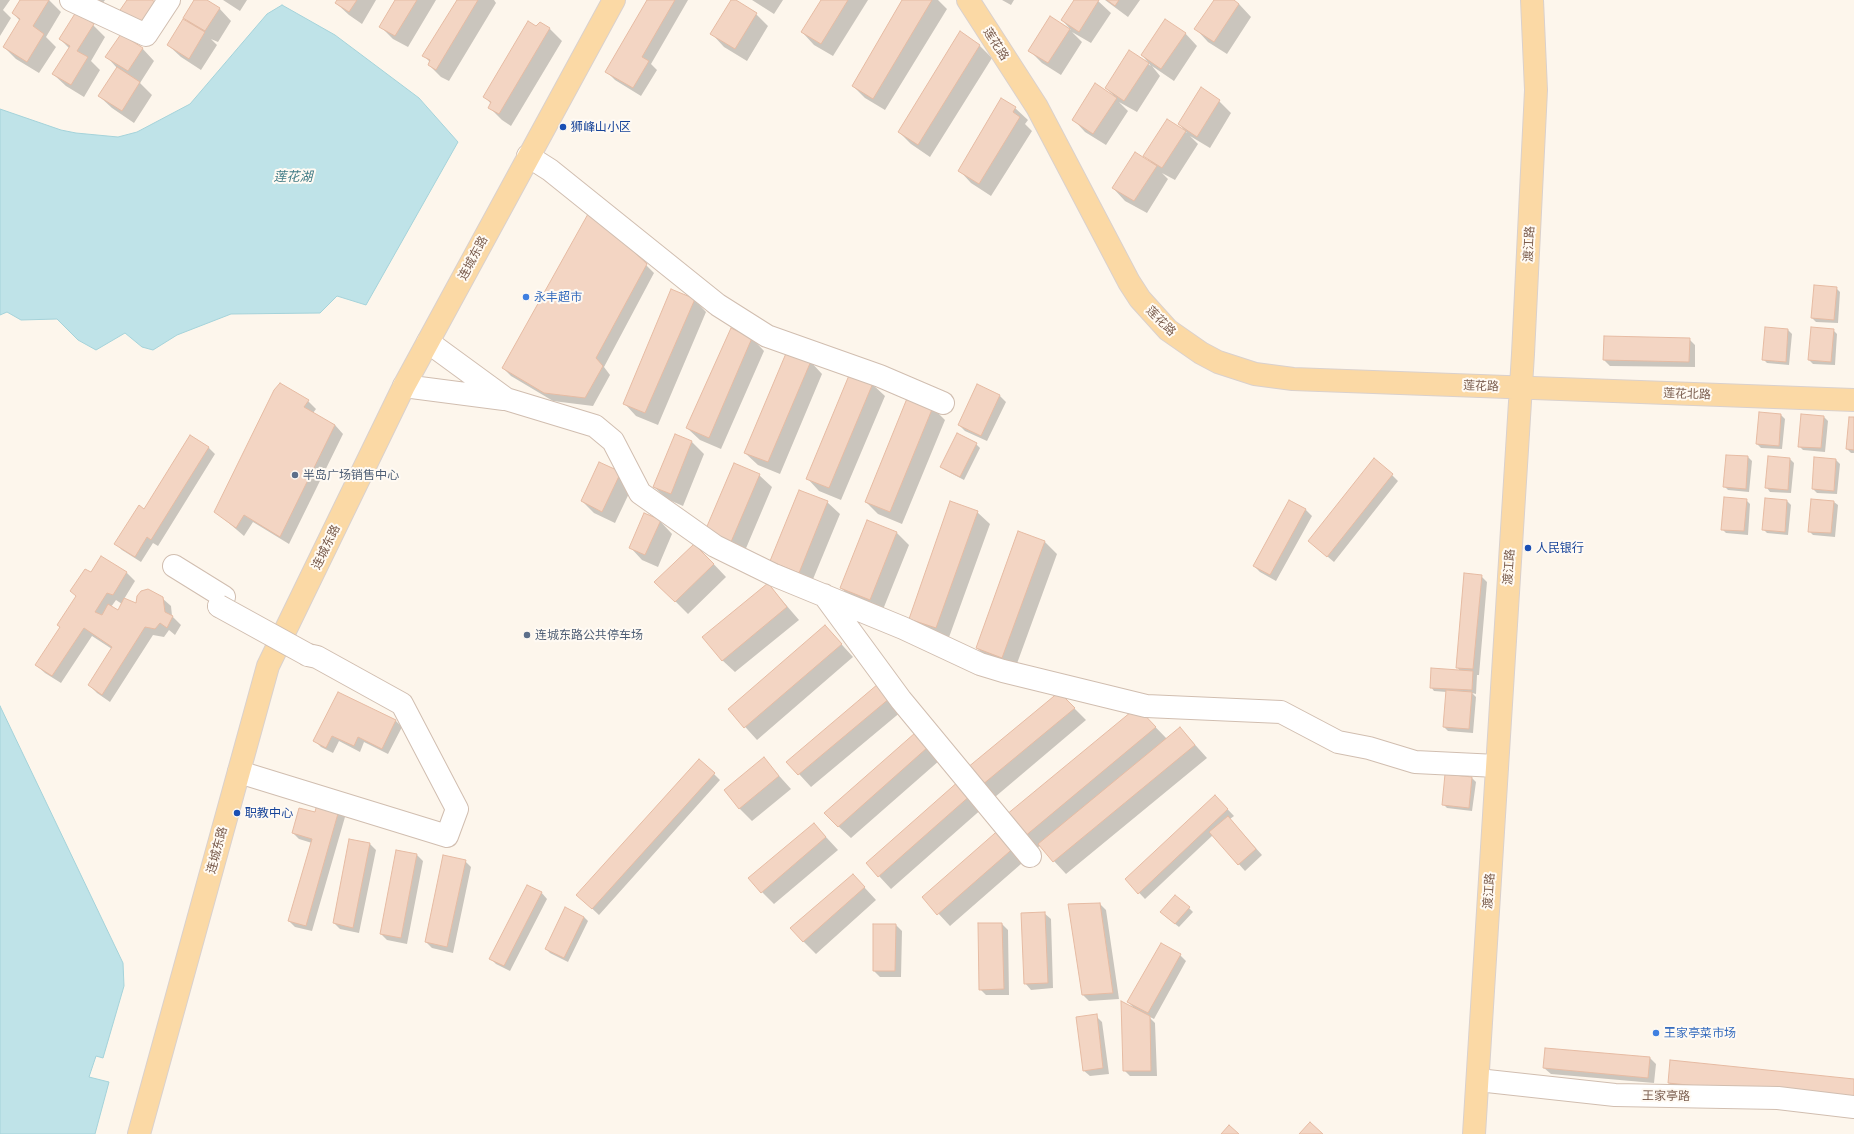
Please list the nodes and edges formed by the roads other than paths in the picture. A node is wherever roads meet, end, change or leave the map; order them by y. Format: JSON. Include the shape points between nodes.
{"nodes":[{"id":1,"x":70,"y":0,"type":"edge"},
{"id":2,"x":169,"y":0,"type":"edge"},
{"id":3,"x":614,"y":0,"type":"edge"},
{"id":4,"x":968,"y":0,"type":"edge"},
{"id":5,"x":1532,"y":0,"type":"edge"},
{"id":6,"x":97,"y":6,"type":"edge"},
{"id":7,"x":528,"y":156,"type":"junction"},
{"id":8,"x":428,"y":342,"type":"junction"},
{"id":9,"x":404,"y":386,"type":"junction"},
{"id":10,"x":1521,"y":388,"type":"junction"},
{"id":11,"x":506,"y":399,"type":"junction"},
{"id":12,"x":1854,"y":400,"type":"edge"},
{"id":13,"x":943,"y":403,"type":"dead end"},
{"id":14,"x":174,"y":566,"type":"dead end"},
{"id":15,"x":824,"y":595,"type":"junction"},
{"id":16,"x":1497,"y":766,"type":"junction"},
{"id":17,"x":239,"y":772,"type":"junction"},
{"id":18,"x":1030,"y":856,"type":"dead end"},
{"id":19,"x":1478,"y":1080,"type":"junction"},
{"id":20,"x":1854,"y":1107,"type":"edge"},
{"id":21,"x":139,"y":1134,"type":"edge"},
{"id":22,"x":1474,"y":1134,"type":"edge"}],
"edges":[{"from":1,"to":6,"type":"lane"},
{"from":2,"to":6,"type":"lane","via":[[146,35]]},
{"from":3,"to":7,"type":"main road","name":"连城东路"},
{"from":4,"to":10,"type":"main road","name":"莲花路","via":[[1037,107],[1129,282],[1154,315],[1185,343],[1218,362],[1274,378]]},
{"from":5,"to":10,"type":"main road","name":"渡江路","via":[[1536,90]]},
{"from":7,"to":8,"type":"main road","name":"连城东路"},
{"from":7,"to":13,"type":"lane","via":[[550,170],[718,305],[767,336],[880,376]]},
{"from":8,"to":9,"type":"main road","name":"连城东路"},
{"from":8,"to":11,"type":"lane"},
{"from":9,"to":11,"type":"lane"},
{"from":9,"to":17,"type":"main road","name":"连城东路","via":[[268,666]]},
{"from":10,"to":12,"type":"main road","name":"莲花北路"},
{"from":10,"to":16,"type":"main road","name":"渡江路"},
{"from":11,"to":15,"type":"lane","via":[[595,426],[613,441],[640,493],[715,546],[774,575]]},
{"from":14,"to":17,"type":"lane","bridge":true,"via":[[224,597],[219,606],[402,704],[458,809],[447,836]]},
{"from":15,"to":16,"type":"lane","via":[[980,664],[1002,671],[1146,706],[1281,712],[1338,742],[1415,762]]},
{"from":15,"to":18,"type":"lane","via":[[901,700]]},
{"from":16,"to":19,"type":"main road","name":"渡江路"},
{"from":17,"to":21,"type":"main road","name":"连城东路"},
{"from":19,"to":20,"type":"lane","name":"王家亭路","via":[[1615,1096],[1778,1098]]},
{"from":19,"to":22,"type":"main road","name":"渡江路"}]}
